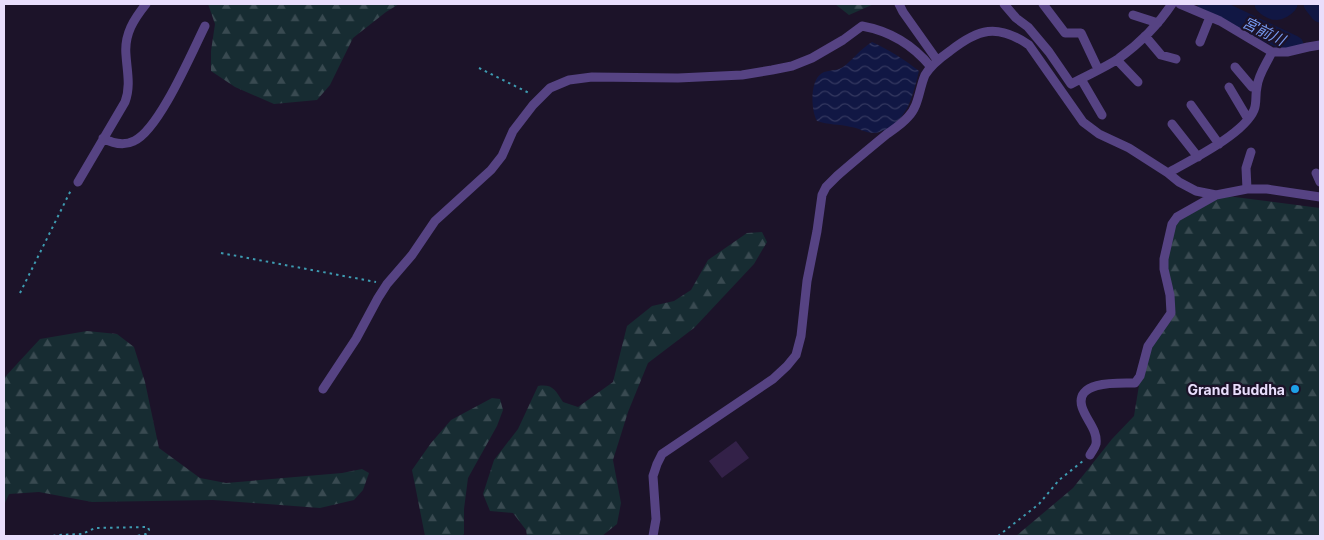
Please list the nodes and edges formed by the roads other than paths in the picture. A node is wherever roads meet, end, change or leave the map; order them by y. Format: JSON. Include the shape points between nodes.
{"nodes":[{"id":1,"x":146,"y":4,"type":"edge"},
{"id":2,"x":899,"y":4,"type":"edge"},
{"id":3,"x":1004,"y":4,"type":"edge"},
{"id":4,"x":1043,"y":4,"type":"edge"},
{"id":5,"x":1172,"y":4,"type":"edge"},
{"id":6,"x":1180,"y":4,"type":"edge"},
{"id":7,"x":1133,"y":15,"type":"dead end"},
{"id":8,"x":1210,"y":17,"type":"junction"},
{"id":9,"x":1158,"y":23,"type":"junction"},
{"id":10,"x":205,"y":26,"type":"dead end"},
{"id":11,"x":1145,"y":36,"type":"junction"},
{"id":12,"x":1200,"y":42,"type":"dead end"},
{"id":13,"x":1320,"y":45,"type":"edge"},
{"id":14,"x":1272,"y":52,"type":"junction"},
{"id":15,"x":1176,"y":59,"type":"dead end"},
{"id":16,"x":1117,"y":60,"type":"junction"},
{"id":17,"x":934,"y":64,"type":"junction"},
{"id":18,"x":1235,"y":67,"type":"dead end"},
{"id":19,"x":1098,"y":69,"type":"junction"},
{"id":20,"x":1081,"y":78,"type":"junction"},
{"id":21,"x":1138,"y":82,"type":"dead end"},
{"id":22,"x":1229,"y":87,"type":"dead end"},
{"id":23,"x":1256,"y":87,"type":"junction"},
{"id":24,"x":1191,"y":105,"type":"dead end"},
{"id":25,"x":1102,"y":115,"type":"dead end"},
{"id":26,"x":1248,"y":119,"type":"junction"},
{"id":27,"x":1172,"y":124,"type":"dead end"},
{"id":28,"x":104,"y":138,"type":"junction"},
{"id":29,"x":1219,"y":144,"type":"junction"},
{"id":30,"x":1251,"y":152,"type":"dead end"},
{"id":31,"x":1198,"y":157,"type":"junction"},
{"id":32,"x":1168,"y":173,"type":"junction"},
{"id":33,"x":1316,"y":173,"type":"dead end"},
{"id":34,"x":78,"y":182,"type":"road end"},
{"id":35,"x":1320,"y":182,"type":"edge"},
{"id":36,"x":1246,"y":189,"type":"junction"},
{"id":37,"x":1216,"y":195,"type":"junction"},
{"id":38,"x":1320,"y":197,"type":"edge"},
{"id":39,"x":323,"y":389,"type":"dead end"},
{"id":40,"x":1090,"y":455,"type":"road end"},
{"id":41,"x":653,"y":536,"type":"edge"}],
"edges":[{"from":1,"to":28,"type":"street","via":[[132,22],[127,37],[125,52],[129,93]]},
{"from":2,"to":17,"type":"street"},
{"from":3,"to":20,"type":"street","via":[[1049,52],[1071,84]]},
{"from":4,"to":19,"type":"street","via":[[1065,33],[1081,33]]},
{"from":5,"to":9,"type":"street"},
{"from":6,"to":8,"type":"street"},
{"from":7,"to":9,"type":"street"},
{"from":8,"to":12,"type":"street"},
{"from":8,"to":14,"type":"street"},
{"from":9,"to":11,"type":"street"},
{"from":10,"to":28,"type":"street","via":[[154,122],[133,141],[118,143]]},
{"from":11,"to":15,"type":"street","via":[[1161,55]]},
{"from":11,"to":16,"type":"street"},
{"from":13,"to":14,"type":"street"},
{"from":14,"to":23,"type":"street"},
{"from":16,"to":19,"type":"street"},
{"from":16,"to":21,"type":"street"},
{"from":17,"to":32,"type":"street","via":[[964,40],[985,31],[1021,40],[1035,52],[1082,122]]},
{"from":17,"to":39,"type":"street","via":[[896,38],[862,26],[812,58],[772,70],[678,78],[592,77],[569,80],[550,88],[513,131],[502,156],[491,170],[436,221],[387,284]]},
{"from":17,"to":41,"type":"street","via":[[925,76],[909,117],[836,176],[822,195],[796,355],[773,379],[662,454],[653,476],[656,519]]},
{"from":18,"to":23,"type":"street"},
{"from":19,"to":20,"type":"street"},
{"from":20,"to":25,"type":"street"},
{"from":22,"to":26,"type":"street"},
{"from":23,"to":26,"type":"street","via":[[1256,106]]},
{"from":24,"to":29,"type":"street"},
{"from":26,"to":29,"type":"street"},
{"from":27,"to":31,"type":"street"},
{"from":28,"to":34,"type":"street"},
{"from":29,"to":31,"type":"street"},
{"from":30,"to":36,"type":"street","via":[[1246,168]]},
{"from":31,"to":32,"type":"street"},
{"from":32,"to":37,"type":"street","via":[[1196,191]]},
{"from":33,"to":35,"type":"street"},
{"from":36,"to":37,"type":"street"},
{"from":36,"to":38,"type":"street"},
{"from":37,"to":40,"type":"street","via":[[1177,217],[1172,224],[1164,269],[1170,313],[1148,346],[1140,376],[1135,383],[1096,385],[1085,393],[1081,401],[1095,435],[1096,446]]}]}
